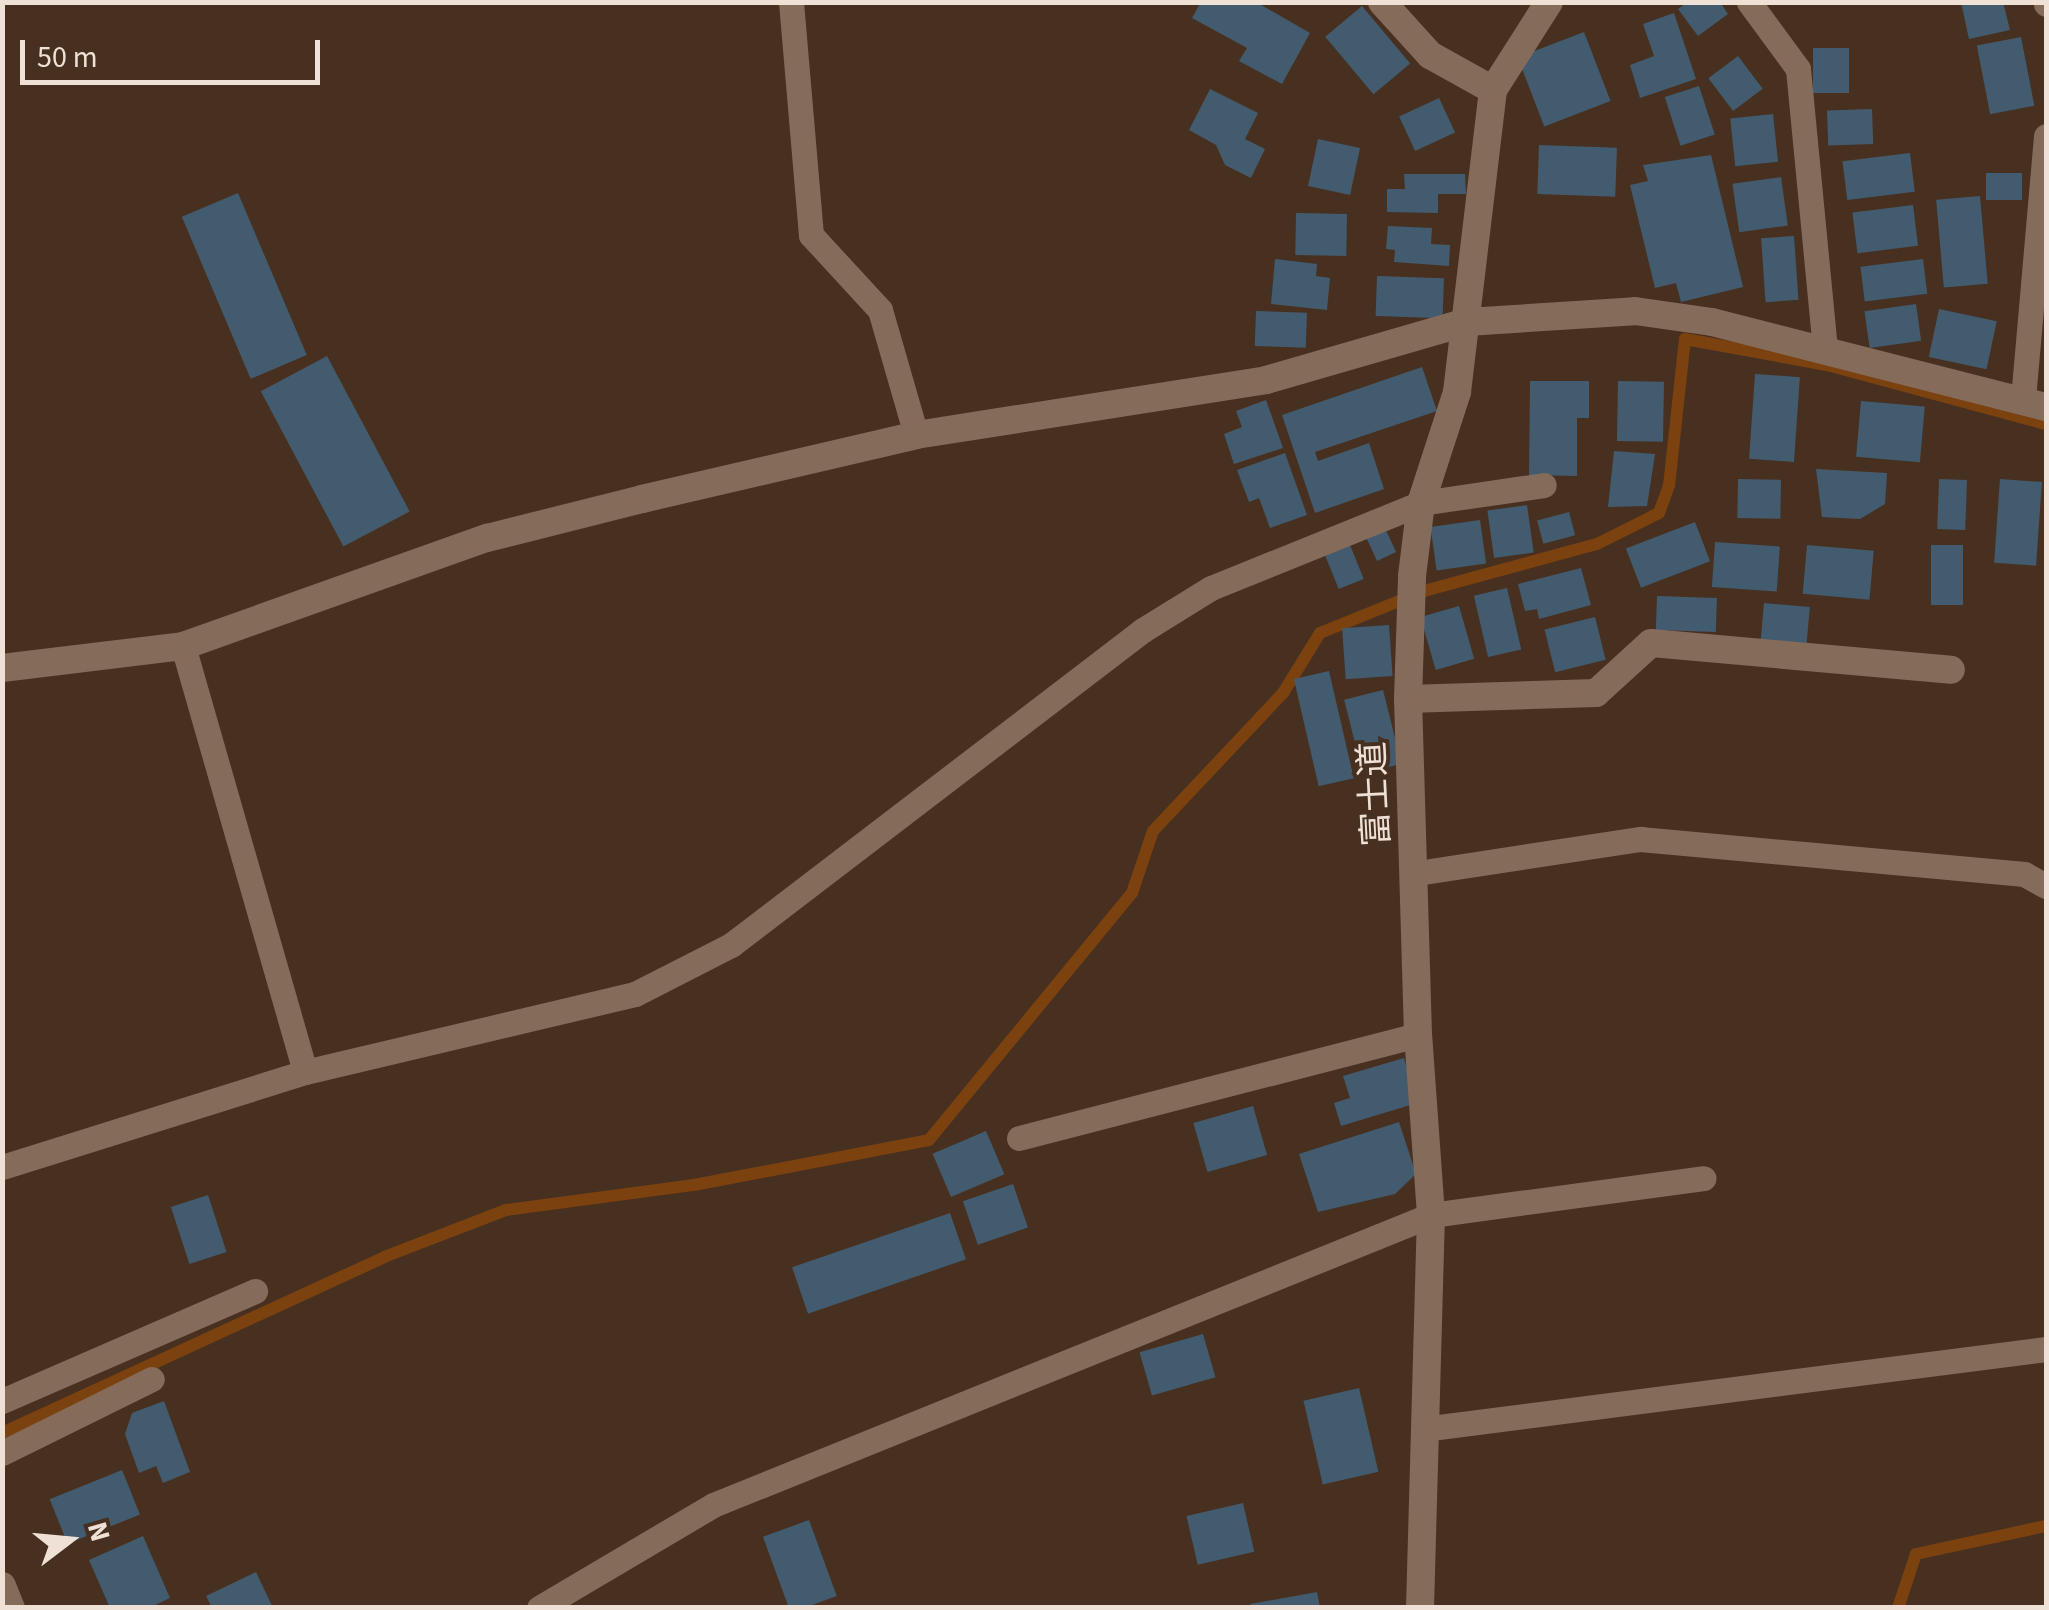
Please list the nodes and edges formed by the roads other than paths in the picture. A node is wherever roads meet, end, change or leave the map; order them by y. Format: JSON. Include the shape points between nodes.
{"nodes":[{"id":1,"x":791,"y":2,"type":"edge"},
{"id":2,"x":1382,"y":2,"type":"edge"},
{"id":3,"x":1550,"y":2,"type":"edge"},
{"id":4,"x":1749,"y":2,"type":"edge"},
{"id":5,"x":1493,"y":90,"type":"junction"},
{"id":6,"x":2046,"y":136,"type":"edge"},
{"id":7,"x":1467,"y":322,"type":"junction"},
{"id":8,"x":1825,"y":348,"type":"junction"},
{"id":9,"x":2035,"y":403,"type":"edge"},
{"id":10,"x":916,"y":435,"type":"junction"},
{"id":11,"x":1544,"y":485,"type":"dead end"},
{"id":12,"x":1421,"y":503,"type":"junction"},
{"id":13,"x":183,"y":646,"type":"junction"},
{"id":14,"x":2,"y":668,"type":"edge"},
{"id":15,"x":1951,"y":670,"type":"dead end"},
{"id":16,"x":1408,"y":700,"type":"junction"},
{"id":17,"x":1416,"y":872,"type":"junction"},
{"id":18,"x":2046,"y":886,"type":"edge"},
{"id":19,"x":1418,"y":1034,"type":"junction"},
{"id":20,"x":305,"y":1072,"type":"junction"},
{"id":21,"x":1019,"y":1138,"type":"dead end"},
{"id":22,"x":2,"y":1166,"type":"edge"},
{"id":23,"x":1704,"y":1178,"type":"dead end"},
{"id":24,"x":1431,"y":1215,"type":"junction"},
{"id":25,"x":255,"y":1291,"type":"dead end"},
{"id":26,"x":2046,"y":1349,"type":"edge"},
{"id":27,"x":152,"y":1379,"type":"dead end"},
{"id":28,"x":2,"y":1401,"type":"edge"},
{"id":29,"x":1423,"y":1430,"type":"junction"},
{"id":30,"x":2,"y":1453,"type":"edge"},
{"id":31,"x":2,"y":1586,"type":"edge"},
{"id":32,"x":11,"y":1608,"type":"edge"},
{"id":33,"x":539,"y":1608,"type":"edge"},
{"id":34,"x":1420,"y":1608,"type":"edge"}],
"edges":[{"from":1,"to":10,"type":"lane","via":[[811,236],[880,310]]},
{"from":2,"to":5,"type":"street","via":[[1430,56]]},
{"from":3,"to":5,"type":"street","name":"富士道"},
{"from":4,"to":8,"type":"lane","via":[[1798,68]]},
{"from":5,"to":7,"type":"street","name":"富士道"},
{"from":6,"to":9,"type":"lane"},
{"from":7,"to":8,"type":"street","via":[[1635,311]]},
{"from":7,"to":10,"type":"street","via":[[1266,380]]},
{"from":7,"to":12,"type":"street","name":"富士道","via":[[1457,392]]},
{"from":8,"to":9,"type":"street"},
{"from":10,"to":13,"type":"street","via":[[488,538]]},
{"from":11,"to":12,"type":"lane"},
{"from":12,"to":16,"type":"street","name":"富士道"},
{"from":12,"to":20,"type":"lane","via":[[1211,588],[1143,630],[732,945],[636,994]]},
{"from":13,"to":14,"type":"street"},
{"from":13,"to":20,"type":"lane"},
{"from":15,"to":16,"type":"street","via":[[1650,643],[1596,693]]},
{"from":16,"to":17,"type":"street","name":"富士道"},
{"from":17,"to":18,"type":"lane","via":[[1640,839],[2024,874]]},
{"from":17,"to":19,"type":"street","name":"富士道"},
{"from":19,"to":21,"type":"lane"},
{"from":19,"to":24,"type":"street","name":"富士道"},
{"from":20,"to":22,"type":"lane"},
{"from":23,"to":24,"type":"lane"},
{"from":24,"to":29,"type":"street","name":"富士道"},
{"from":24,"to":33,"type":"lane","via":[[714,1505]]},
{"from":25,"to":28,"type":"lane"},
{"from":26,"to":29,"type":"lane"},
{"from":27,"to":30,"type":"lane"},
{"from":29,"to":34,"type":"street","name":"富士道"},
{"from":31,"to":32,"type":"street"}]}
